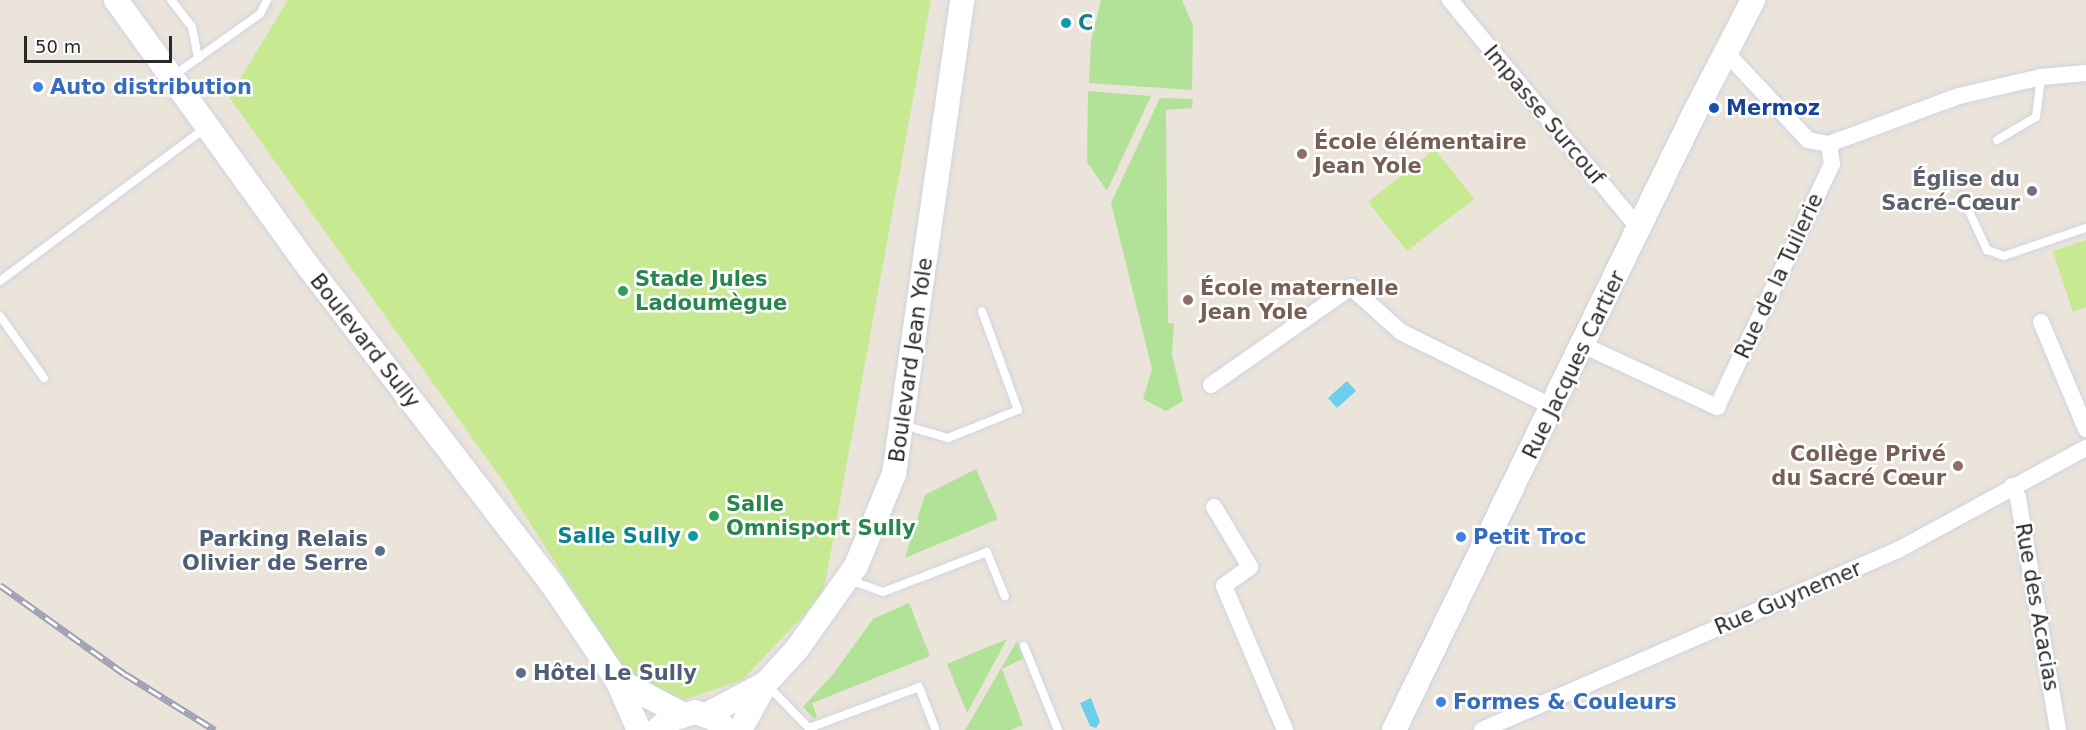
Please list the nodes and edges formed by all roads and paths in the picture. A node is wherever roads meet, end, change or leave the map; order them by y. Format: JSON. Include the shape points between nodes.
{"nodes":[{"id":1,"x":116,"y":0,"type":"edge"},
{"id":2,"x":171,"y":0,"type":"edge"},
{"id":3,"x":267,"y":0,"type":"edge"},
{"id":4,"x":962,"y":0,"type":"edge"},
{"id":5,"x":1450,"y":0,"type":"edge"},
{"id":6,"x":1753,"y":0,"type":"edge"},
{"id":7,"x":1726,"y":57,"type":"junction"},
{"id":8,"x":198,"y":58,"type":"junction"},
{"id":9,"x":2086,"y":73,"type":"edge"},
{"id":10,"x":172,"y":76,"type":"junction"},
{"id":11,"x":2041,"y":77,"type":"junction"},
{"id":12,"x":208,"y":126,"type":"junction"},
{"id":13,"x":1997,"y":140,"type":"dead end"},
{"id":14,"x":1829,"y":144,"type":"junction"},
{"id":15,"x":1962,"y":196,"type":"dead end"},
{"id":16,"x":1643,"y":225,"type":"junction"},
{"id":17,"x":2086,"y":228,"type":"edge"},
{"id":18,"x":0,"y":281,"type":"edge"},
{"id":19,"x":982,"y":311,"type":"dead end"},
{"id":20,"x":0,"y":316,"type":"edge"},
{"id":21,"x":2041,"y":321,"type":"dead end"},
{"id":22,"x":1583,"y":345,"type":"junction"},
{"id":23,"x":44,"y":378,"type":"dead end"},
{"id":24,"x":1211,"y":385,"type":"dead end"},
{"id":25,"x":1553,"y":407,"type":"junction"},
{"id":26,"x":903,"y":425,"type":"junction"},
{"id":27,"x":2086,"y":429,"type":"edge"},
{"id":28,"x":2086,"y":448,"type":"edge"},
{"id":29,"x":2012,"y":486,"type":"junction"},
{"id":30,"x":1214,"y":507,"type":"dead end"},
{"id":31,"x":848,"y":580,"type":"junction"},
{"id":32,"x":1005,"y":597,"type":"dead end"},
{"id":33,"x":1024,"y":646,"type":"dead end"},
{"id":34,"x":617,"y":680,"type":"junction"},
{"id":35,"x":766,"y":683,"type":"junction"},
{"id":36,"x":682,"y":714,"type":"junction"},
{"id":37,"x":706,"y":715,"type":"junction"},
{"id":38,"x":935,"y":728,"type":"dead end"},
{"id":39,"x":639,"y":730,"type":"edge"},
{"id":40,"x":657,"y":730,"type":"edge"},
{"id":41,"x":727,"y":730,"type":"edge"},
{"id":42,"x":740,"y":730,"type":"edge"},
{"id":43,"x":1058,"y":730,"type":"edge"},
{"id":44,"x":1285,"y":730,"type":"edge"},
{"id":45,"x":1394,"y":730,"type":"edge"},
{"id":46,"x":1482,"y":730,"type":"edge"},
{"id":47,"x":2058,"y":730,"type":"edge"}],
"edges":[{"from":1,"to":10,"type":"main road","name":"Boulevard Sully"},
{"from":2,"to":8,"type":"lane","via":[[192,27]]},
{"from":3,"to":8,"type":"lane","via":[[260,14]]},
{"from":4,"to":26,"type":"main road","name":"Boulevard Jean Yole"},
{"from":5,"to":16,"type":"street","name":"Impasse Surcouf","via":[[1631,219]]},
{"from":6,"to":7,"type":"main road","name":"Rue Jacques Cartier"},
{"from":7,"to":14,"type":"street","via":[[1734,60],[1808,140]]},
{"from":7,"to":16,"type":"main road","name":"Rue Jacques Cartier","via":[[1694,114]]},
{"from":8,"to":10,"type":"lane"},
{"from":9,"to":11,"type":"street"},
{"from":10,"to":12,"type":"main road","name":"Boulevard Sully"},
{"from":11,"to":13,"type":"lane","via":[[2036,117]]},
{"from":11,"to":14,"type":"street","via":[[1959,96]]},
{"from":12,"to":18,"type":"lane"},
{"from":12,"to":34,"type":"main road","name":"Boulevard Sully","via":[[308,266],[552,584]]},
{"from":14,"to":22,"type":"street","name":"Rue de la Tuilerie","via":[[1832,164],[1717,407]]},
{"from":15,"to":17,"type":"lane","via":[[1987,250],[2004,256]]},
{"from":16,"to":22,"type":"main road","name":"Rue Jacques Cartier"},
{"from":19,"to":26,"type":"lane","via":[[1018,410],[948,438]]},
{"from":20,"to":23,"type":"lane"},
{"from":21,"to":27,"type":"street"},
{"from":22,"to":25,"type":"main road","name":"Rue Jacques Cartier"},
{"from":24,"to":25,"type":"street","via":[[1351,287],[1401,332]]},
{"from":25,"to":45,"type":"main road","name":"Rue Jacques Cartier"},
{"from":26,"to":31,"type":"main road","name":"Boulevard Jean Yole","via":[[894,474]]},
{"from":28,"to":29,"type":"street","name":"Rue Guynemer"},
{"from":29,"to":46,"type":"street","name":"Rue Guynemer","via":[[1898,550]]},
{"from":29,"to":47,"type":"street","name":"Rue des Acacias","via":[[2018,498]]},
{"from":30,"to":44,"type":"street","via":[[1250,567],[1224,586]]},
{"from":31,"to":32,"type":"lane","via":[[883,592],[987,552]]},
{"from":31,"to":35,"type":"main road","name":"Boulevard Jean Yole"},
{"from":33,"to":43,"type":"lane"},
{"from":34,"to":36,"type":"main road","name":"Boulevard Sully"},
{"from":34,"to":39,"type":"main road","name":"Boulevard Sully"},
{"from":35,"to":37,"type":"main road","name":"Boulevard Jean Yole"},
{"from":35,"to":38,"type":"lane","via":[[809,728],[919,687]]},
{"from":35,"to":42,"type":"main road","name":"Boulevard Jean Yole"},
{"from":36,"to":37,"type":"main road"},
{"from":36,"to":40,"type":"main road"},
{"from":37,"to":41,"type":"main road"}]}
